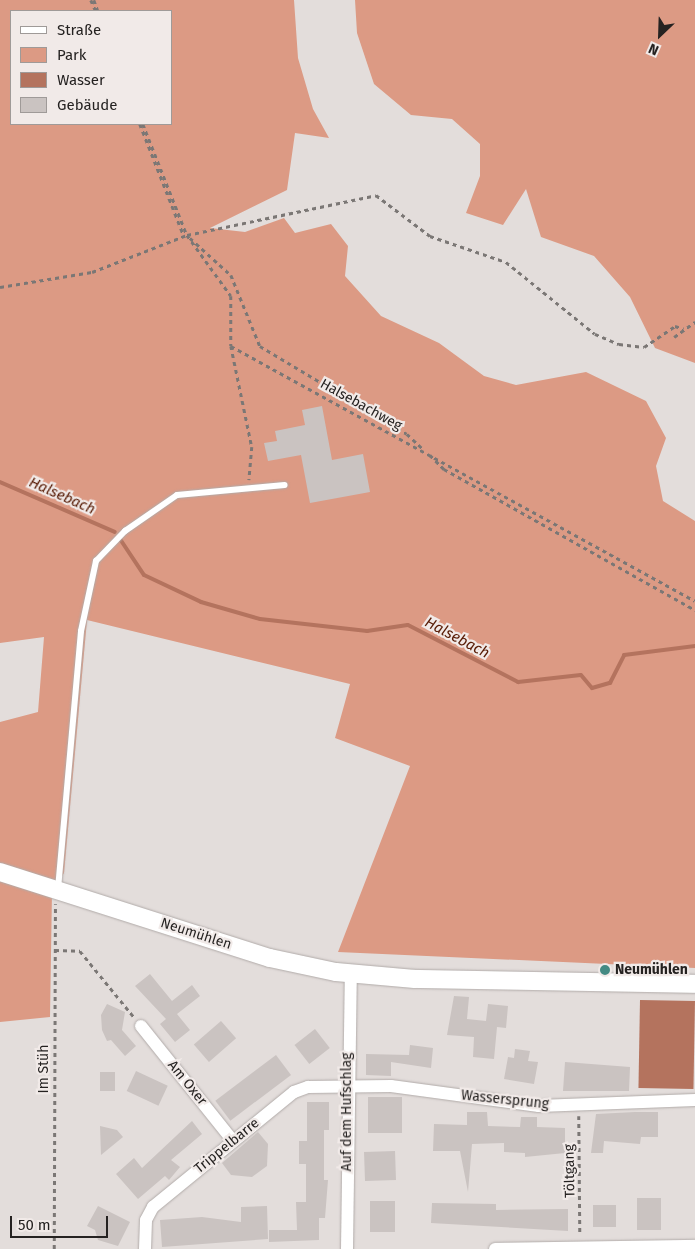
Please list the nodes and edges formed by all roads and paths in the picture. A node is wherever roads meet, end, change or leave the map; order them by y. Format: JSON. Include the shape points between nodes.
{"nodes":[{"id":1,"x":141,"y":125,"type":"edge"},
{"id":2,"x":185,"y":236,"type":"junction"},
{"id":3,"x":0,"y":287,"type":"edge"},
{"id":4,"x":695,"y":322,"type":"edge"},
{"id":5,"x":684,"y":329,"type":"junction"},
{"id":6,"x":674,"y":337,"type":"dead end"},
{"id":7,"x":231,"y":346,"type":"junction"},
{"id":8,"x":426,"y":452,"type":"junction"},
{"id":9,"x":285,"y":485,"type":"dead end"},
{"id":10,"x":246,"y":488,"type":"junction"},
{"id":11,"x":695,"y":600,"type":"edge"},
{"id":12,"x":695,"y":610,"type":"edge"},
{"id":13,"x":0,"y":872,"type":"edge"},
{"id":14,"x":58,"y":890,"type":"junction"},
{"id":15,"x":55,"y":950,"type":"junction"},
{"id":16,"x":351,"y":974,"type":"junction"},
{"id":17,"x":695,"y":984,"type":"edge"},
{"id":18,"x":141,"y":1026,"type":"joint"},
{"id":19,"x":346,"y":1086,"type":"junction"},
{"id":20,"x":695,"y":1100,"type":"edge"},
{"id":21,"x":579,"y":1104,"type":"junction"},
{"id":22,"x":233,"y":1141,"type":"junction"},
{"id":23,"x":580,"y":1238,"type":"dead end"},
{"id":24,"x":695,"y":1246,"type":"edge"},
{"id":25,"x":54,"y":1249,"type":"edge"},
{"id":26,"x":145,"y":1249,"type":"edge"},
{"id":27,"x":347,"y":1249,"type":"edge"},
{"id":28,"x":495,"y":1249,"type":"edge"}],
"edges":[{"from":1,"to":2,"type":"path"},
{"from":2,"to":3,"type":"path","via":[[92,272]]},
{"from":2,"to":5,"type":"path","via":[[376,195],[430,236],[506,262],[595,334],[619,344],[644,346],[675,326]]},
{"from":2,"to":7,"type":"path","via":[[231,296]]},
{"from":2,"to":8,"type":"path","via":[[231,275],[260,346],[406,434]]},
{"from":4,"to":5,"type":"path"},
{"from":5,"to":6,"type":"path"},
{"from":7,"to":8,"type":"path","name":"Halsebachweg"},
{"from":7,"to":10,"type":"path","via":[[252,447]]},
{"from":8,"to":11,"type":"path","name":"Halsebachweg"},
{"from":8,"to":12,"type":"path","via":[[444,469]]},
{"from":9,"to":10,"type":"lane"},
{"from":10,"to":14,"type":"lane","via":[[177,495],[125,530],[96,561],[80,631]]},
{"from":13,"to":14,"type":"street","name":"Neumühlen"},
{"from":14,"to":15,"type":"path","name":"Im Stüh"},
{"from":14,"to":16,"type":"street","name":"Neumühlen","via":[[270,958]]},
{"from":15,"to":18,"type":"path","via":[[80,951]]},
{"from":15,"to":25,"type":"path","name":"Im Stüh"},
{"from":16,"to":17,"type":"street","name":"Neumühlen"},
{"from":16,"to":19,"type":"street","name":"Auf dem Hufschlag"},
{"from":18,"to":22,"type":"street","name":"Am Oxer"},
{"from":19,"to":21,"type":"street","name":"Wassersprung","via":[[391,1086],[539,1106]]},
{"from":19,"to":22,"type":"street","name":"Trippelbarre","via":[[294,1092]]},
{"from":19,"to":27,"type":"street","name":"Auf dem Hufschlag"},
{"from":20,"to":21,"type":"street","name":"Wassersprung"},
{"from":21,"to":23,"type":"path","name":"Töltgang"},
{"from":22,"to":26,"type":"street","name":"Trippelbarre","via":[[153,1207],[146,1220]]},
{"from":24,"to":28,"type":"street"}]}
